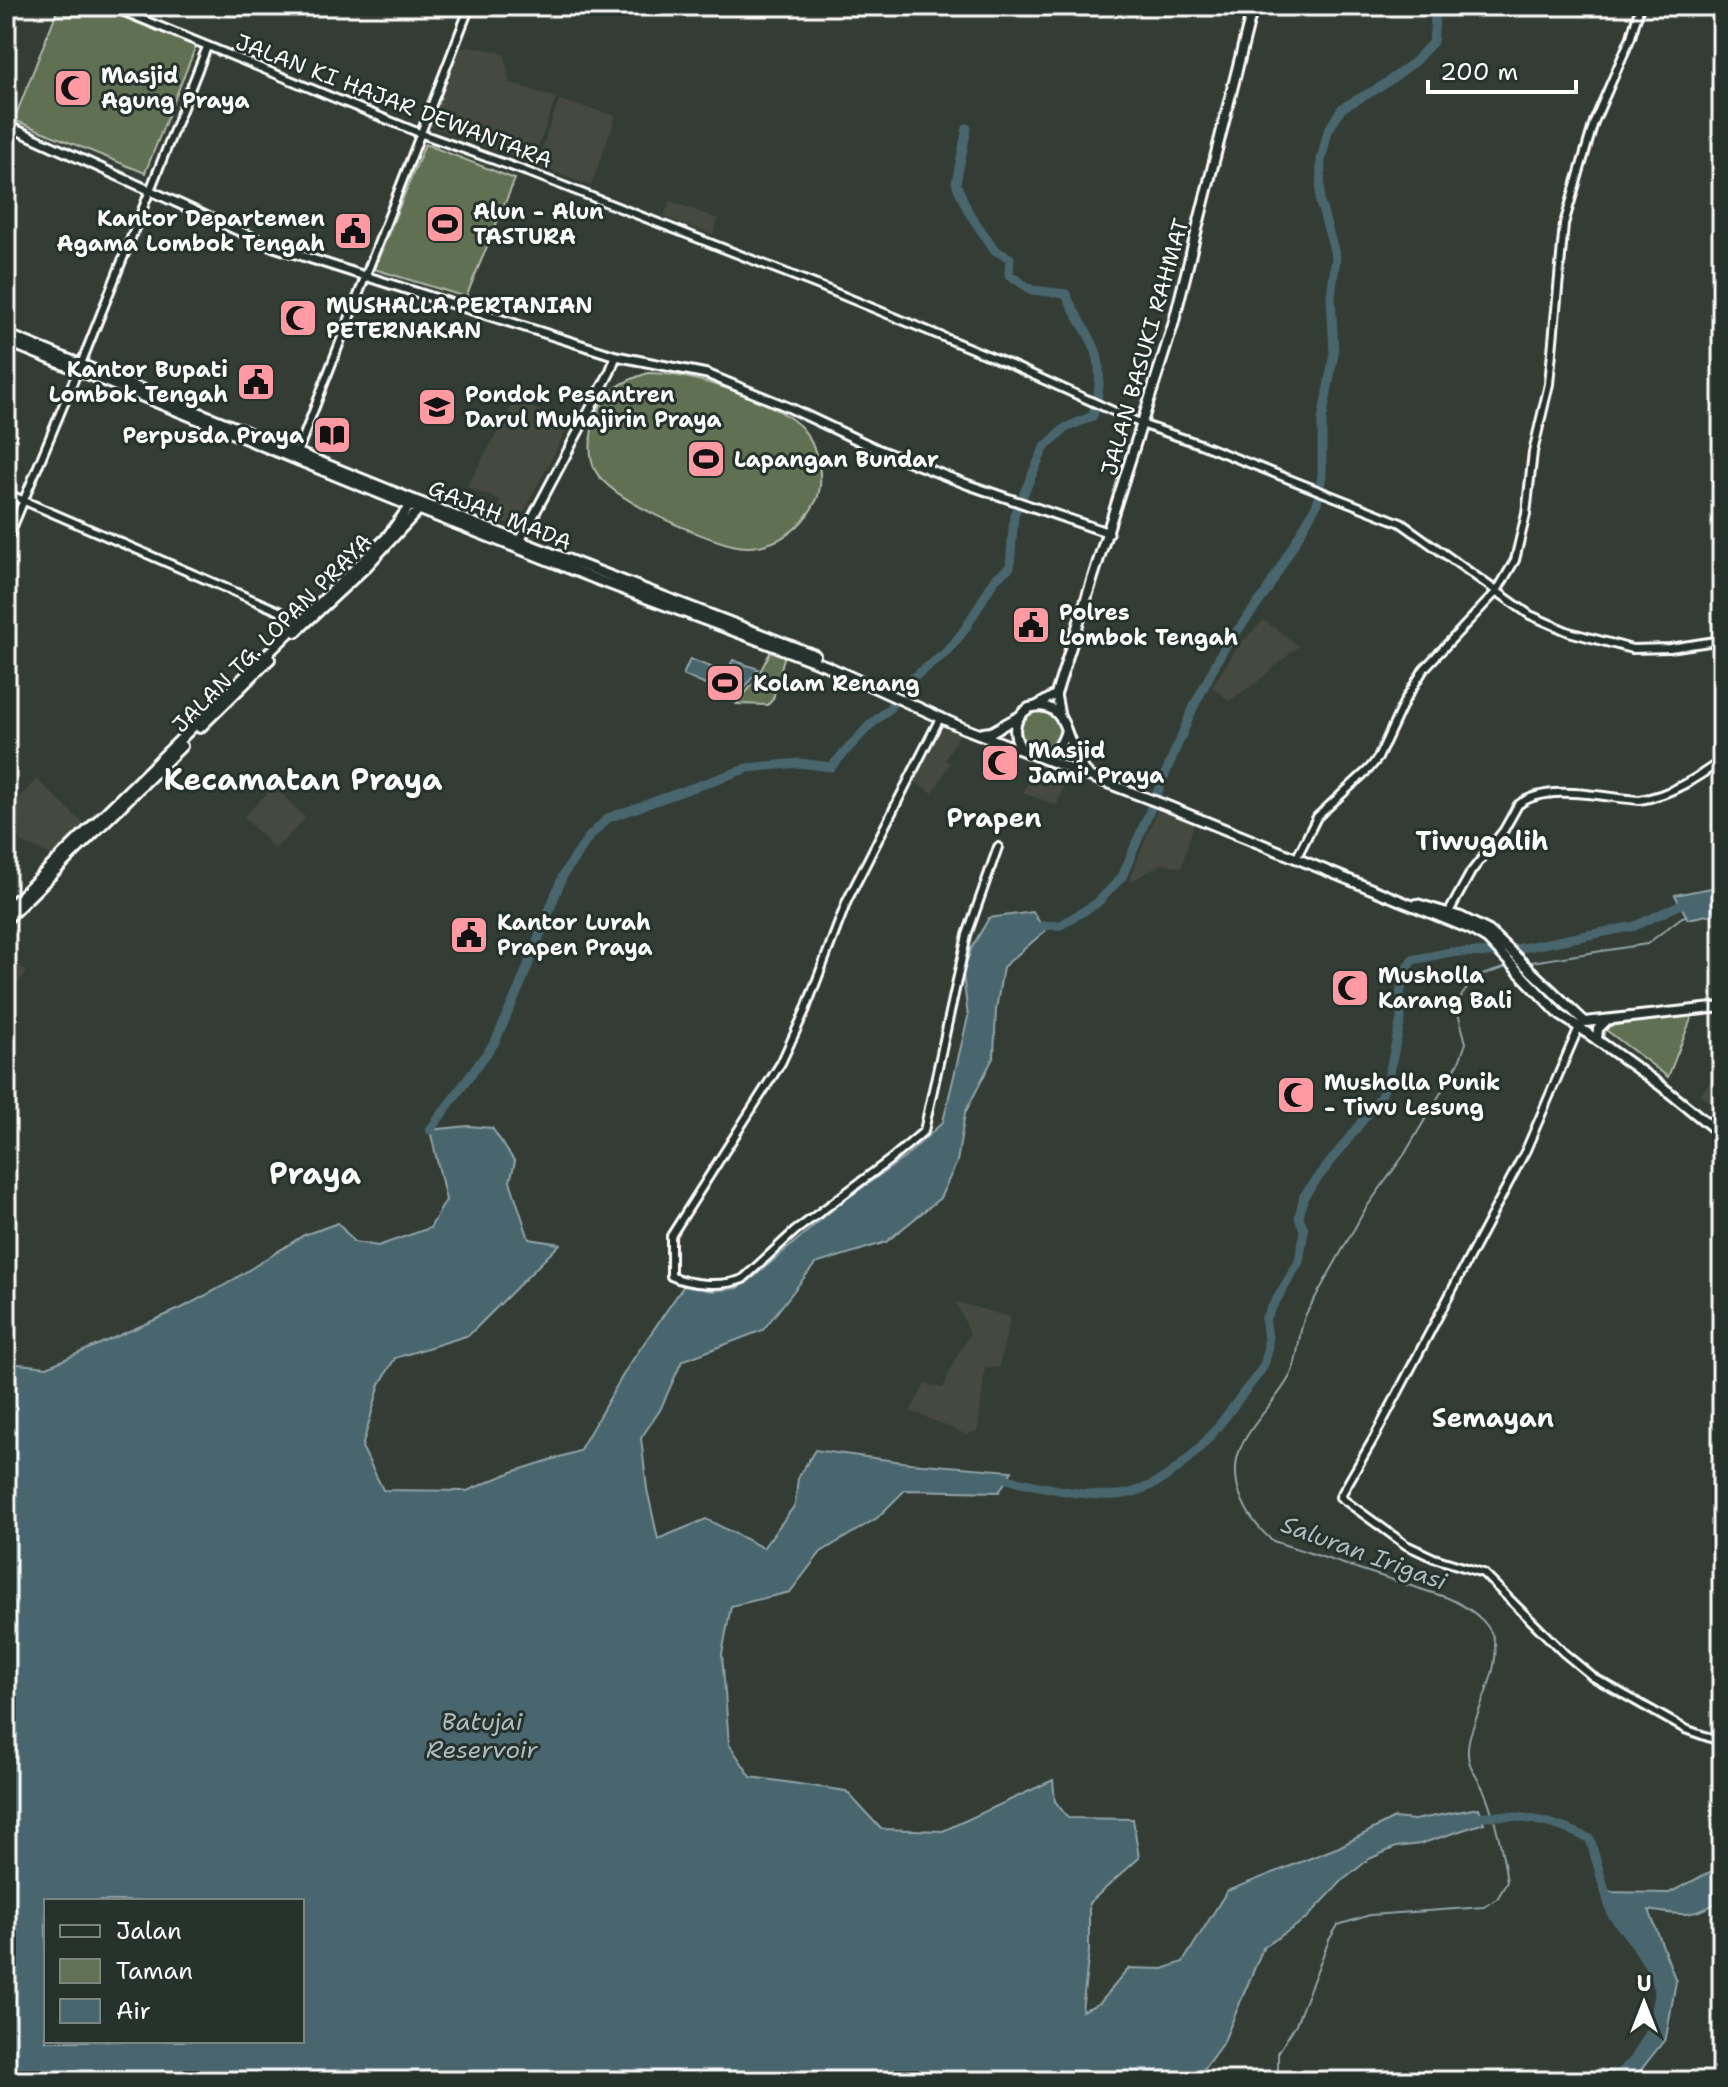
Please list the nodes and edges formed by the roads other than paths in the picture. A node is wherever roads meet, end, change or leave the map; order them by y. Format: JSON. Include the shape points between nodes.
{"nodes":[{"id":1,"x":110,"y":6,"type":"edge"},
{"id":2,"x":470,"y":6,"type":"edge"},
{"id":3,"x":1253,"y":6,"type":"edge"},
{"id":4,"x":1640,"y":6,"type":"edge"},
{"id":5,"x":207,"y":47,"type":"junction"},
{"id":6,"x":6,"y":125,"type":"edge"},
{"id":7,"x":422,"y":134,"type":"junction"},
{"id":8,"x":152,"y":190,"type":"junction"},
{"id":9,"x":365,"y":277,"type":"junction"},
{"id":10,"x":6,"y":334,"type":"edge"},
{"id":11,"x":6,"y":341,"type":"edge"},
{"id":12,"x":616,"y":356,"type":"junction"},
{"id":13,"x":79,"y":367,"type":"junction"},
{"id":14,"x":1144,"y":425,"type":"junction"},
{"id":15,"x":296,"y":456,"type":"junction"},
{"id":16,"x":6,"y":493,"type":"edge"},
{"id":17,"x":24,"y":501,"type":"junction"},
{"id":18,"x":417,"y":505,"type":"junction"},
{"id":19,"x":1109,"y":533,"type":"junction"},
{"id":20,"x":520,"y":541,"type":"junction"},
{"id":21,"x":6,"y":543,"type":"edge"},
{"id":22,"x":1497,"y":591,"type":"junction"},
{"id":23,"x":303,"y":621,"type":"junction"},
{"id":24,"x":1722,"y":640,"type":"edge"},
{"id":25,"x":889,"y":691,"type":"junction"},
{"id":26,"x":1056,"y":694,"type":"junction"},
{"id":27,"x":903,"y":698,"type":"junction"},
{"id":28,"x":1036,"y":706,"type":"junction"},
{"id":29,"x":1060,"y":716,"type":"junction"},
{"id":30,"x":1018,"y":717,"type":"junction"},
{"id":31,"x":940,"y":718,"type":"junction"},
{"id":32,"x":1066,"y":730,"type":"junction"},
{"id":33,"x":1026,"y":752,"type":"junction"},
{"id":34,"x":1037,"y":756,"type":"junction"},
{"id":35,"x":1722,"y":760,"type":"edge"},
{"id":36,"x":1147,"y":798,"type":"junction"},
{"id":37,"x":998,"y":847,"type":"dead end"},
{"id":38,"x":1297,"y":858,"type":"junction"},
{"id":39,"x":6,"y":910,"type":"edge"},
{"id":40,"x":1449,"y":912,"type":"junction"},
{"id":41,"x":6,"y":920,"type":"edge"},
{"id":42,"x":1490,"y":937,"type":"junction"},
{"id":43,"x":1519,"y":968,"type":"junction"},
{"id":44,"x":1722,"y":1007,"type":"edge"},
{"id":45,"x":1606,"y":1021,"type":"junction"},
{"id":46,"x":1579,"y":1027,"type":"junction"},
{"id":47,"x":1597,"y":1040,"type":"junction"},
{"id":48,"x":1722,"y":1135,"type":"edge"},
{"id":49,"x":1722,"y":1742,"type":"edge"}],
"edges":[{"from":1,"to":5,"type":"street","name":"JALAN KI HAJAR DEWANTARA"},
{"from":2,"to":7,"type":"street"},
{"from":3,"to":14,"type":"main road","name":"JALAN BASUKI RAHMAT","via":[[1209,193]]},
{"from":4,"to":22,"type":"street","via":[[1594,122],[1564,224],[1549,384],[1533,452],[1522,538],[1511,571]]},
{"from":5,"to":7,"type":"street","name":"JALAN KI HAJAR DEWANTARA"},
{"from":5,"to":8,"type":"street"},
{"from":6,"to":8,"type":"main road"},
{"from":7,"to":9,"type":"street"},
{"from":7,"to":14,"type":"street","name":"JALAN KI HAJAR DEWANTARA","via":[[942,336]]},
{"from":8,"to":9,"type":"main road","via":[[257,240]]},
{"from":8,"to":13,"type":"street"},
{"from":9,"to":12,"type":"main road"},
{"from":9,"to":15,"type":"street"},
{"from":10,"to":13,"type":"main road","name":"GAJAH MADA"},
{"from":11,"to":13,"type":"main road","name":"GAJAH MADA"},
{"from":12,"to":19,"type":"main road","via":[[707,374],[877,449]]},
{"from":12,"to":20,"type":"main road"},
{"from":13,"to":15,"type":"main road","name":"GAJAH MADA"},
{"from":13,"to":17,"type":"street"},
{"from":14,"to":19,"type":"main road","name":"JALAN BASUKI RAHMAT"},
{"from":14,"to":22,"type":"street","name":"JALAN KI HAJAR DEWANTARA","via":[[1401,523]]},
{"from":15,"to":18,"type":"main road","name":"GAJAH MADA"},
{"from":16,"to":17,"type":"street"},
{"from":17,"to":21,"type":"street"},
{"from":17,"to":23,"type":"street"},
{"from":18,"to":20,"type":"main road","name":"GAJAH MADA"},
{"from":18,"to":23,"type":"main road","name":"JALAN TG. LOPAN PRAYA","via":[[367,566]]},
{"from":18,"to":25,"type":"main road","name":"GAJAH MADA"},
{"from":19,"to":26,"type":"main road","name":"JALAN BASUKI RAHMAT"},
{"from":20,"to":25,"type":"main road","name":"GAJAH MADA","via":[[795,646]]},
{"from":22,"to":24,"type":"street","name":"JALAN KI HAJAR DEWANTARA","via":[[1539,619],[1618,647],[1658,649]]},
{"from":22,"to":38,"type":"street","via":[[1424,669],[1378,758],[1317,817]]},
{"from":23,"to":39,"type":"main road","name":"JALAN TG. LOPAN PRAYA"},
{"from":23,"to":41,"type":"main road","name":"JALAN TG. LOPAN PRAYA"},
{"from":25,"to":27,"type":"main road"},
{"from":26,"to":28,"type":"main road"},
{"from":26,"to":29,"type":"main road"},
{"from":27,"to":30,"type":"main road","via":[[980,732],[989,733]]},
{"from":27,"to":31,"type":"main road"},
{"from":28,"to":29,"type":"main road"},
{"from":28,"to":30,"type":"main road"},
{"from":29,"to":32,"type":"main road"},
{"from":30,"to":33,"type":"main road","via":[[1015,736]]},
{"from":31,"to":33,"type":"main road"},
{"from":31,"to":37,"type":"street","via":[[847,901],[781,1063],[671,1236],[671,1276],[693,1282],[743,1279],[795,1231],[924,1131],[967,935]]},
{"from":32,"to":34,"type":"main road","via":[[1055,751]]},
{"from":32,"to":36,"type":"main road","via":[[1084,771]]},
{"from":33,"to":34,"type":"main road"},
{"from":34,"to":36,"type":"main road"},
{"from":35,"to":40,"type":"street","via":[[1667,794],[1640,800],[1560,793],[1523,801],[1474,867]]},
{"from":36,"to":38,"type":"main road"},
{"from":38,"to":40,"type":"main road"},
{"from":38,"to":42,"type":"main road"},
{"from":40,"to":42,"type":"main road","via":[[1482,926]]},
{"from":42,"to":43,"type":"main road"},
{"from":43,"to":45,"type":"main road","via":[[1584,1021]]},
{"from":43,"to":46,"type":"main road","via":[[1555,1011]]},
{"from":44,"to":45,"type":"main road"},
{"from":45,"to":47,"type":"main road"},
{"from":46,"to":47,"type":"main road"},
{"from":46,"to":49,"type":"street","via":[[1526,1150],[1340,1497],[1420,1552],[1483,1573],[1593,1677],[1685,1729]]},
{"from":47,"to":48,"type":"main road"}]}
